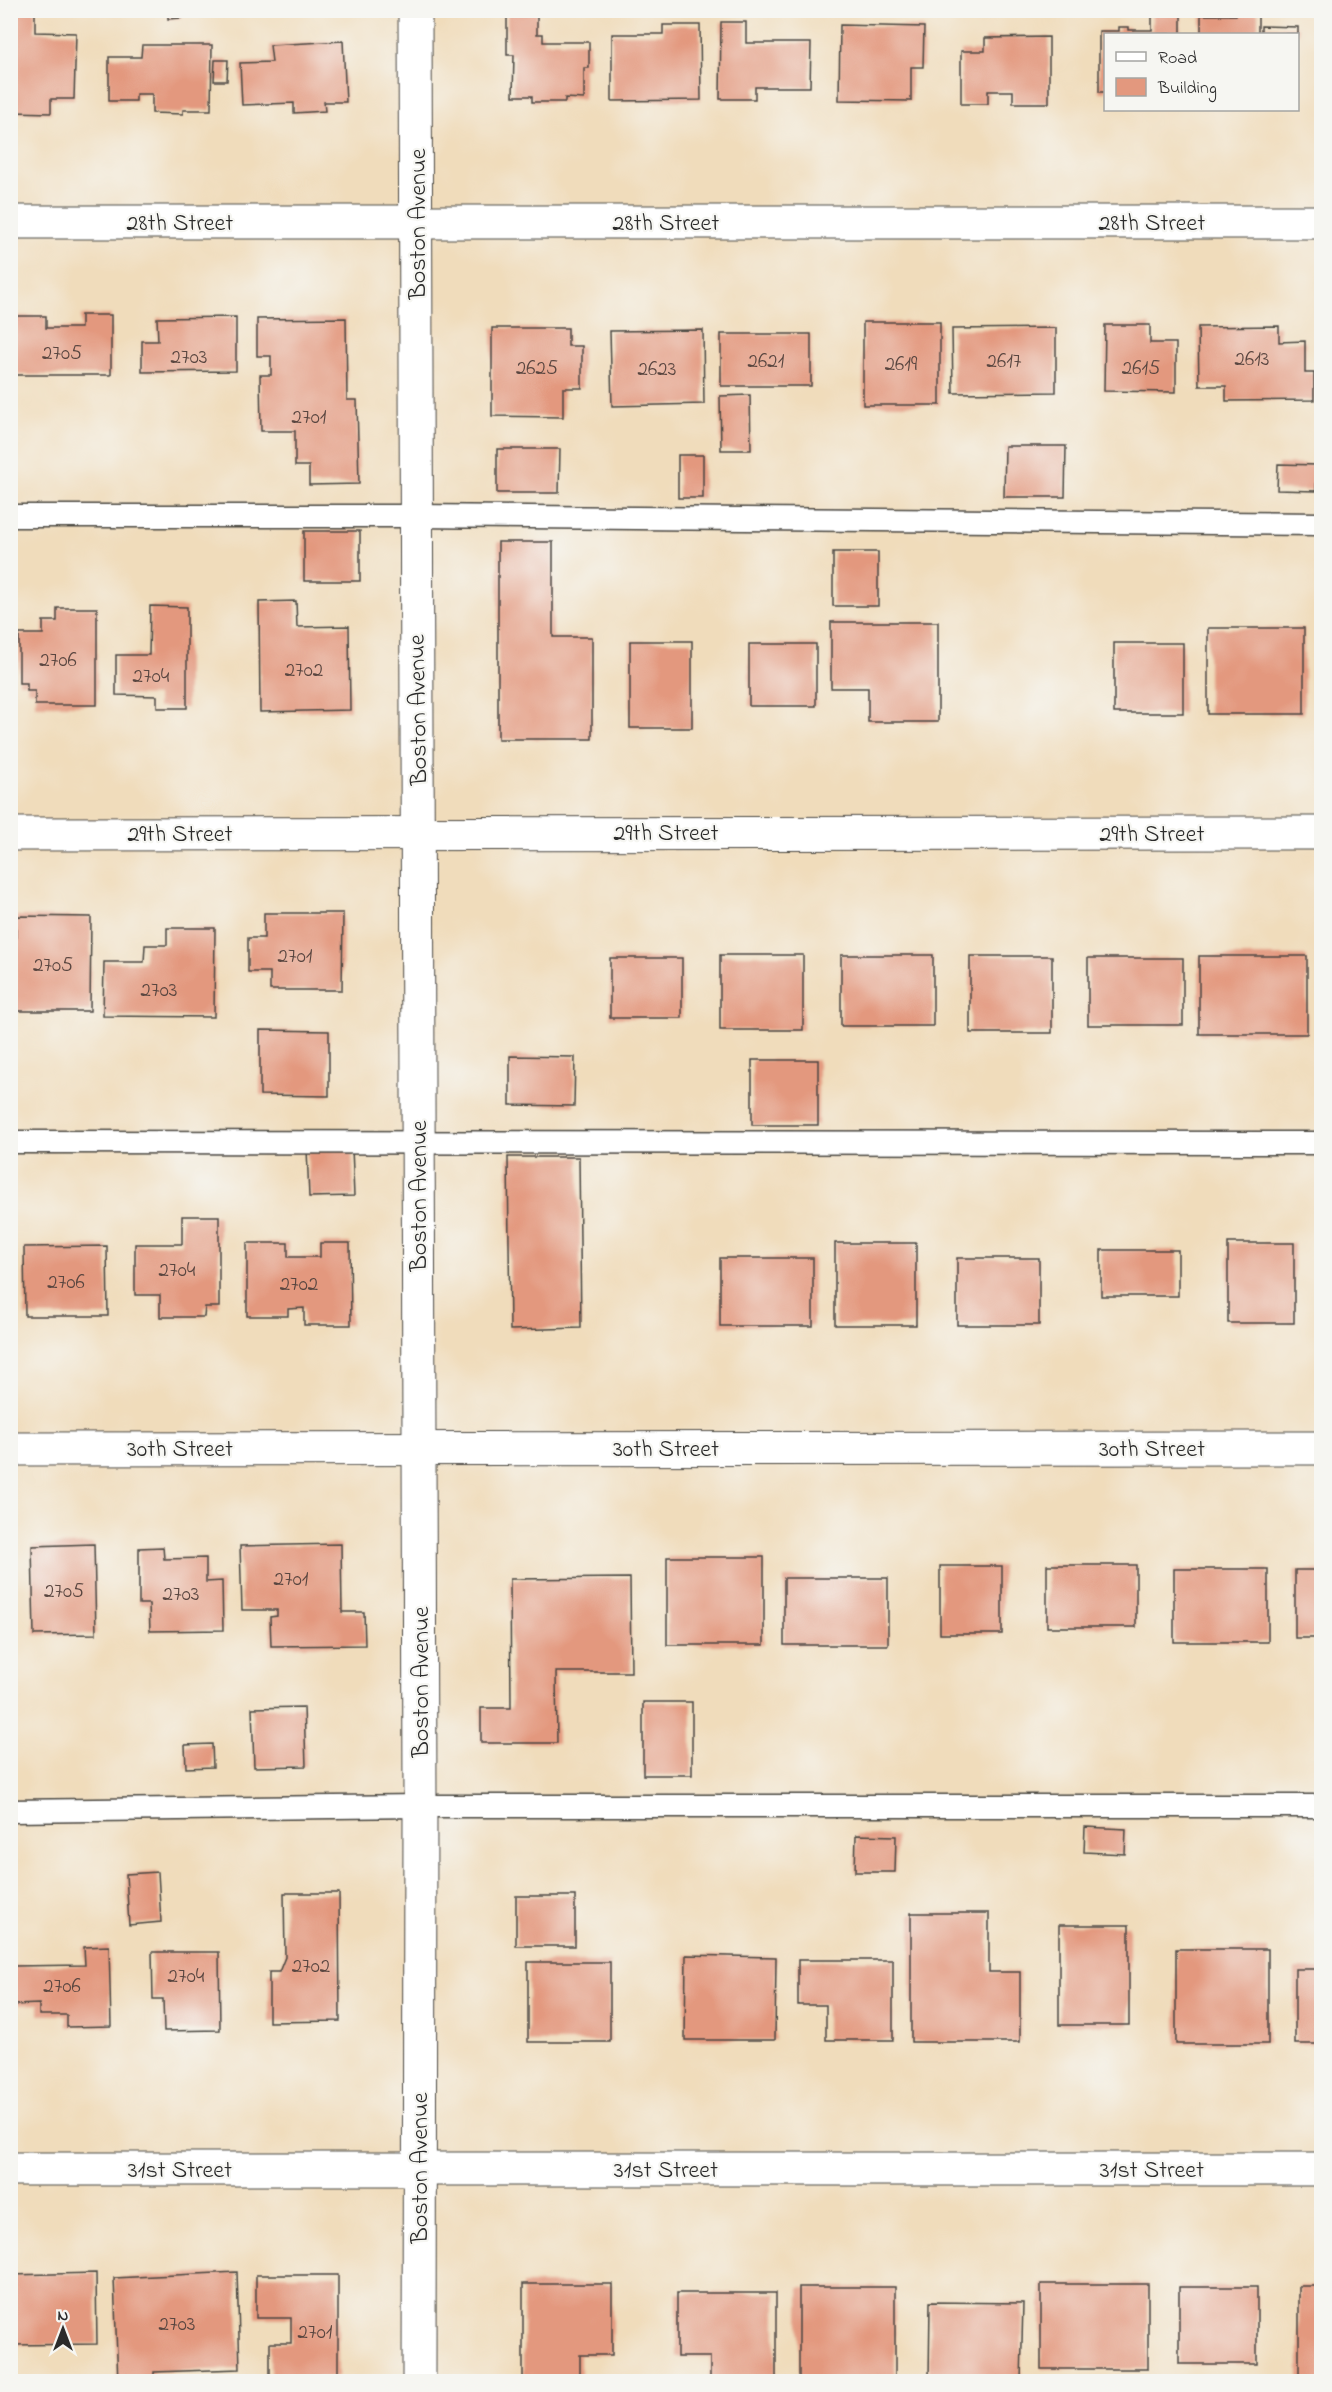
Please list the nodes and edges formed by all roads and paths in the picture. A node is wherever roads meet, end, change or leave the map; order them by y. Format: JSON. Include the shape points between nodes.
{"nodes":[{"id":1,"x":415,"y":10,"type":"edge"},
{"id":2,"x":10,"y":222,"type":"edge"},
{"id":3,"x":417,"y":222,"type":"junction"},
{"id":4,"x":1322,"y":222,"type":"edge"},
{"id":5,"x":10,"y":516,"type":"edge"},
{"id":6,"x":417,"y":516,"type":"junction"},
{"id":7,"x":1322,"y":524,"type":"edge"},
{"id":8,"x":418,"y":832,"type":"junction"},
{"id":9,"x":1322,"y":833,"type":"edge"},
{"id":10,"x":10,"y":834,"type":"edge"},
{"id":11,"x":10,"y":1142,"type":"edge"},
{"id":12,"x":418,"y":1143,"type":"junction"},
{"id":13,"x":1322,"y":1143,"type":"edge"},
{"id":14,"x":418,"y":1448,"type":"junction"},
{"id":15,"x":1322,"y":1448,"type":"edge"},
{"id":16,"x":10,"y":1449,"type":"edge"},
{"id":17,"x":420,"y":1806,"type":"junction"},
{"id":18,"x":1322,"y":1806,"type":"edge"},
{"id":19,"x":10,"y":1811,"type":"edge"},
{"id":20,"x":10,"y":2169,"type":"edge"},
{"id":21,"x":419,"y":2169,"type":"junction"},
{"id":22,"x":1322,"y":2169,"type":"edge"},
{"id":23,"x":419,"y":2382,"type":"edge"}],
"edges":[{"from":1,"to":3,"type":"street","name":"Boston Avenue"},
{"from":2,"to":3,"type":"street","name":"28th Street"},
{"from":3,"to":4,"type":"street","name":"28th Street"},
{"from":3,"to":6,"type":"street","name":"Boston Avenue"},
{"from":5,"to":6,"type":"lane"},
{"from":6,"to":7,"type":"lane"},
{"from":6,"to":8,"type":"street","name":"Boston Avenue"},
{"from":8,"to":9,"type":"street","name":"29th Street"},
{"from":8,"to":10,"type":"street","name":"29th Street"},
{"from":8,"to":12,"type":"street","name":"Boston Avenue"},
{"from":11,"to":12,"type":"lane"},
{"from":12,"to":13,"type":"lane"},
{"from":12,"to":14,"type":"street","name":"Boston Avenue"},
{"from":14,"to":15,"type":"street","name":"30th Street"},
{"from":14,"to":16,"type":"street","name":"30th Street"},
{"from":14,"to":17,"type":"street","name":"Boston Avenue"},
{"from":17,"to":18,"type":"lane"},
{"from":17,"to":19,"type":"lane"},
{"from":17,"to":21,"type":"street","name":"Boston Avenue"},
{"from":20,"to":21,"type":"street","name":"31st Street"},
{"from":21,"to":22,"type":"street","name":"31st Street"},
{"from":21,"to":23,"type":"street","name":"Boston Avenue"}]}
